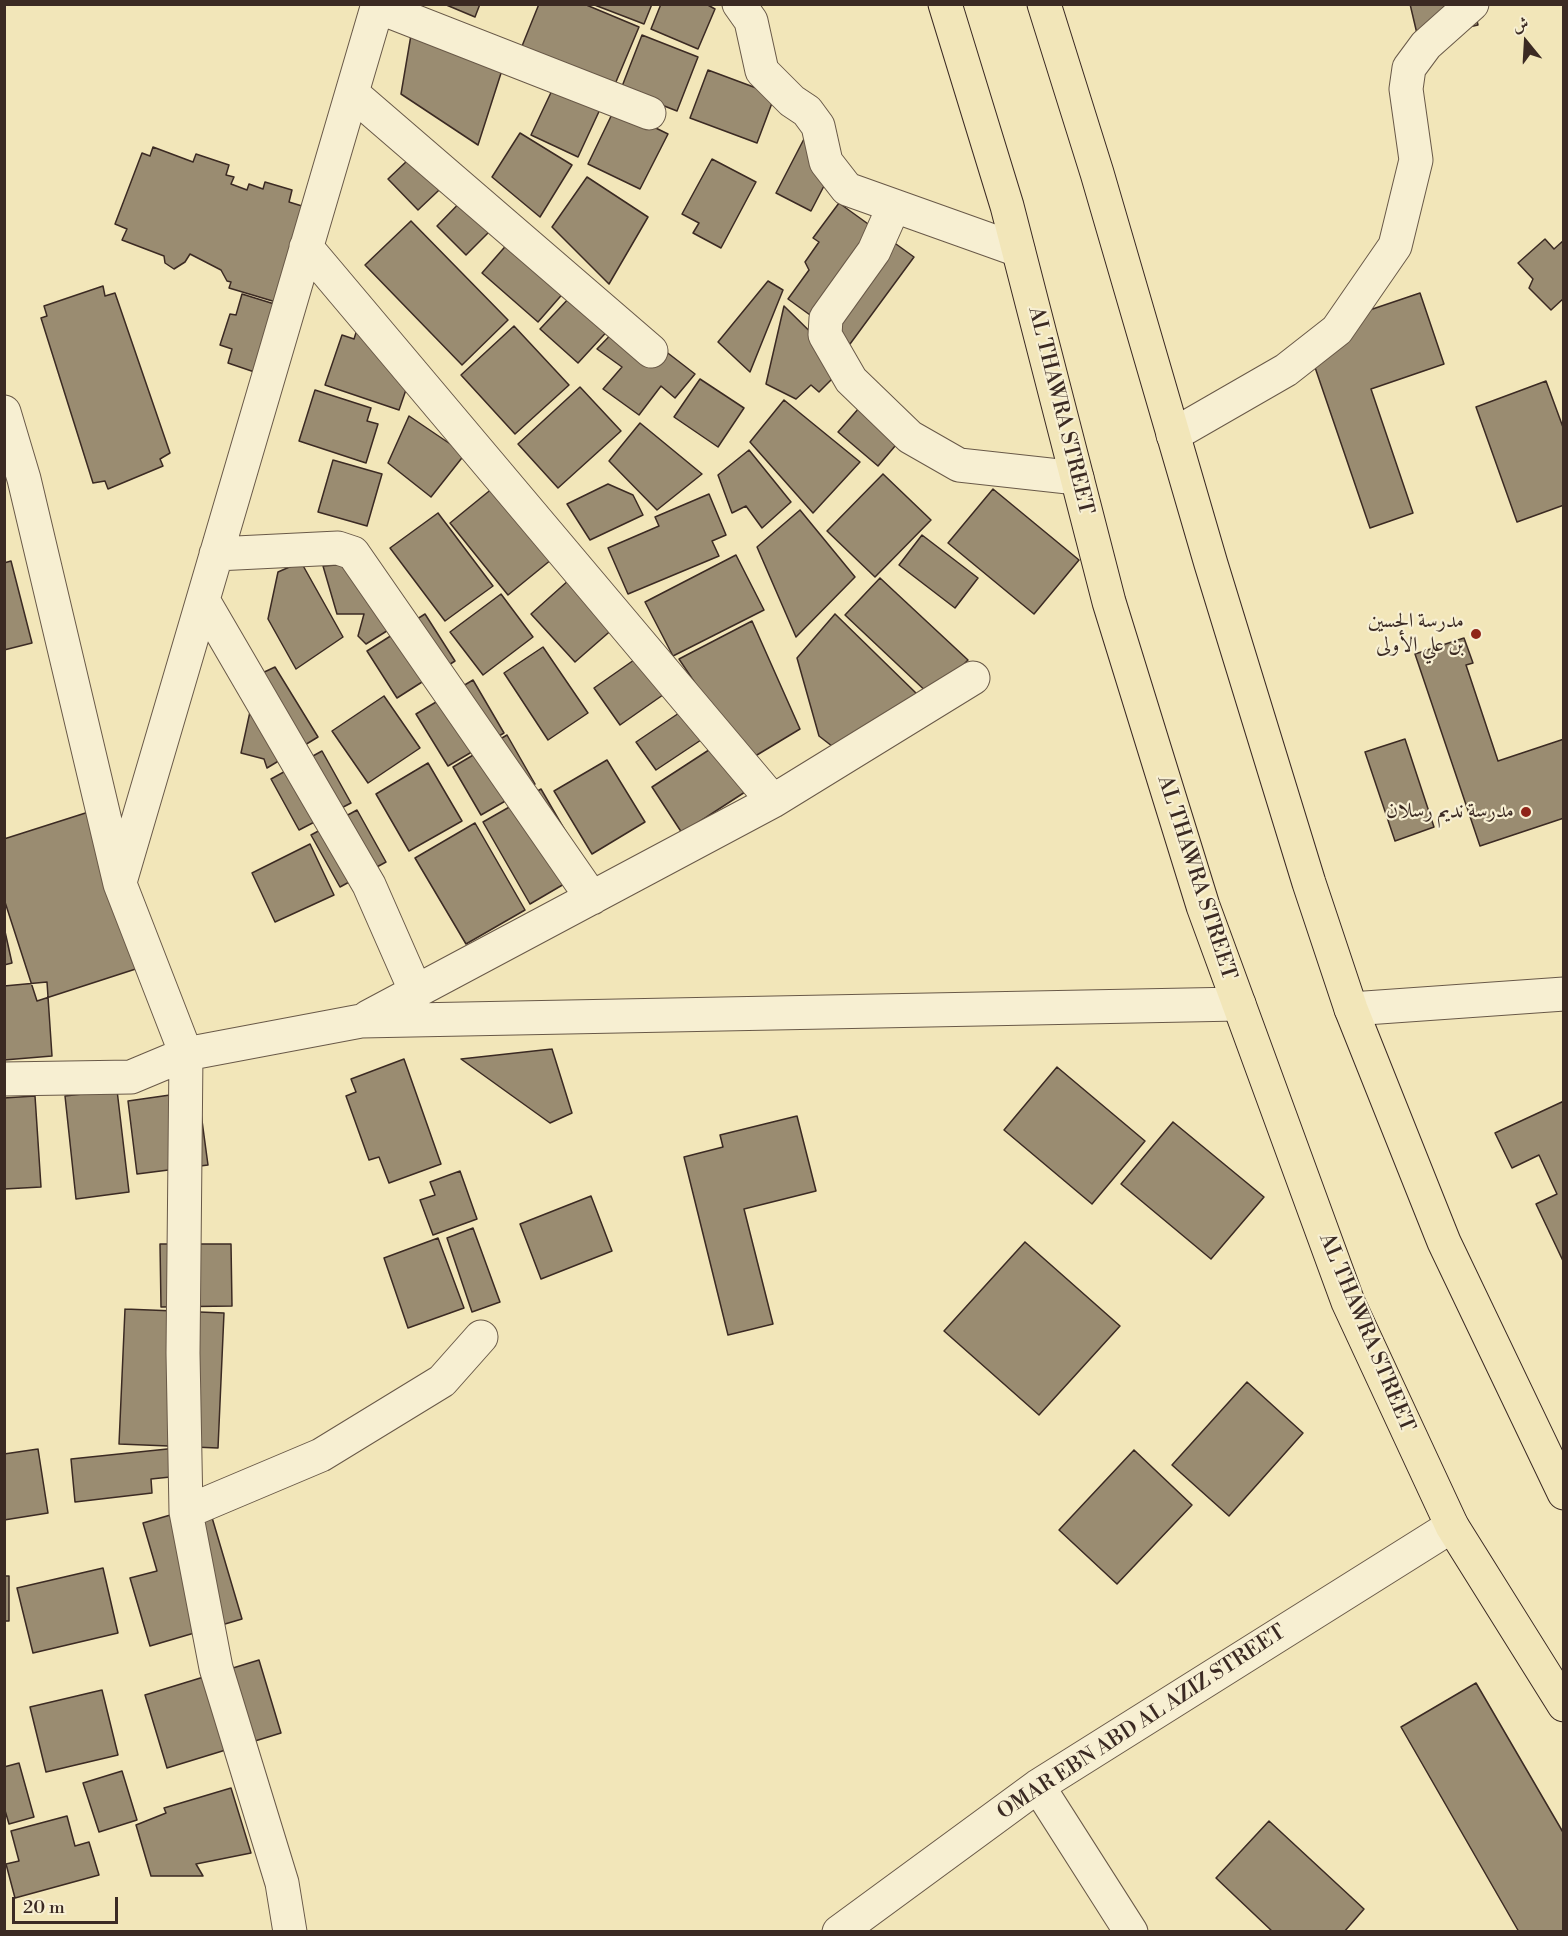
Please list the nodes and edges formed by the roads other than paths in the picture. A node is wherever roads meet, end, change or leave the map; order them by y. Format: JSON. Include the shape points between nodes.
{"nodes":[{"id":1,"x":739,"y":4,"type":"edge"},
{"id":2,"x":945,"y":4,"type":"edge"},
{"id":3,"x":1044,"y":4,"type":"edge"},
{"id":4,"x":1472,"y":4,"type":"edge"},
{"id":5,"x":378,"y":6,"type":"edge"},
{"id":6,"x":353,"y":94,"type":"junction"},
{"id":7,"x":649,"y":113,"type":"dead end"},
{"id":8,"x":894,"y":206,"type":"junction"},
{"id":9,"x":306,"y":247,"type":"junction"},
{"id":10,"x":1018,"y":250,"type":"junction"},
{"id":11,"x":651,"y":351,"type":"dead end"},
{"id":12,"x":4,"y":412,"type":"edge"},
{"id":13,"x":1173,"y":435,"type":"junction"},
{"id":14,"x":1077,"y":478,"type":"junction"},
{"id":15,"x":216,"y":554,"type":"junction"},
{"id":16,"x":203,"y":600,"type":"junction"},
{"id":17,"x":974,"y":678,"type":"dead end"},
{"id":18,"x":773,"y":801,"type":"junction"},
{"id":19,"x":120,"y":884,"type":"junction"},
{"id":20,"x":591,"y":898,"type":"junction"},
{"id":21,"x":416,"y":992,"type":"junction"},
{"id":22,"x":1563,"y":994,"type":"edge"},
{"id":23,"x":1239,"y":1004,"type":"junction"},
{"id":24,"x":1351,"y":1009,"type":"junction"},
{"id":25,"x":361,"y":1021,"type":"junction"},
{"id":26,"x":186,"y":1054,"type":"junction"},
{"id":27,"x":4,"y":1079,"type":"edge"},
{"id":28,"x":481,"y":1337,"type":"dead end"},
{"id":29,"x":1563,"y":1493,"type":"edge"},
{"id":30,"x":186,"y":1512,"type":"junction"},
{"id":31,"x":1452,"y":1526,"type":"junction"},
{"id":32,"x":1563,"y":1705,"type":"edge"},
{"id":33,"x":1038,"y":1786,"type":"junction"},
{"id":34,"x":290,"y":1932,"type":"edge"},
{"id":35,"x":839,"y":1932,"type":"edge"},
{"id":36,"x":1131,"y":1932,"type":"edge"}],
"edges":[{"from":1,"to":8,"type":"street","via":[[751,21],[762,71],[819,126],[826,162],[832,171],[847,189]]},
{"from":2,"to":10,"type":"main road","name":"AL THAWRA STREET"},
{"from":3,"to":13,"type":"main road"},
{"from":4,"to":13,"type":"street","via":[[1418,53],[1408,68],[1406,89],[1416,160],[1395,246],[1337,330],[1286,370]]},
{"from":5,"to":6,"type":"street"},
{"from":5,"to":7,"type":"street"},
{"from":6,"to":9,"type":"street"},
{"from":6,"to":11,"type":"street"},
{"from":8,"to":10,"type":"street"},
{"from":8,"to":14,"type":"street","via":[[874,251],[826,318],[825,335],[851,380],[910,437],[959,465]]},
{"from":9,"to":15,"type":"street"},
{"from":9,"to":18,"type":"street"},
{"from":10,"to":14,"type":"main road","name":"AL THAWRA STREET"},
{"from":12,"to":19,"type":"street","via":[[24,479]]},
{"from":13,"to":24,"type":"main road","via":[[1305,872]]},
{"from":14,"to":23,"type":"main road","name":"AL THAWRA STREET","via":[[1108,602],[1203,906]]},
{"from":15,"to":16,"type":"street"},
{"from":15,"to":20,"type":"street","via":[[338,548],[353,553]]},
{"from":16,"to":19,"type":"street"},
{"from":16,"to":21,"type":"street","via":[[369,885]]},
{"from":17,"to":18,"type":"street"},
{"from":18,"to":20,"type":"street"},
{"from":19,"to":26,"type":"street"},
{"from":20,"to":21,"type":"street"},
{"from":21,"to":25,"type":"street"},
{"from":22,"to":24,"type":"street"},
{"from":23,"to":25,"type":"street"},
{"from":23,"to":31,"type":"main road","name":"AL THAWRA STREET","via":[[1348,1302]]},
{"from":24,"to":29,"type":"main road","via":[[1444,1242]]},
{"from":25,"to":26,"type":"street"},
{"from":26,"to":27,"type":"street","via":[[131,1077]]},
{"from":26,"to":30,"type":"street"},
{"from":28,"to":30,"type":"street","via":[[442,1381],[321,1455]]},
{"from":30,"to":34,"type":"street","via":[[216,1668],[282,1883]]},
{"from":31,"to":32,"type":"main road","name":"AL THAWRA STREET"},
{"from":31,"to":33,"type":"street","name":"OMAR EBN ABD AL AZIZ STREET"},
{"from":33,"to":35,"type":"street","name":"OMAR EBN ABD AL AZIZ STREET"},
{"from":33,"to":36,"type":"street"}]}
